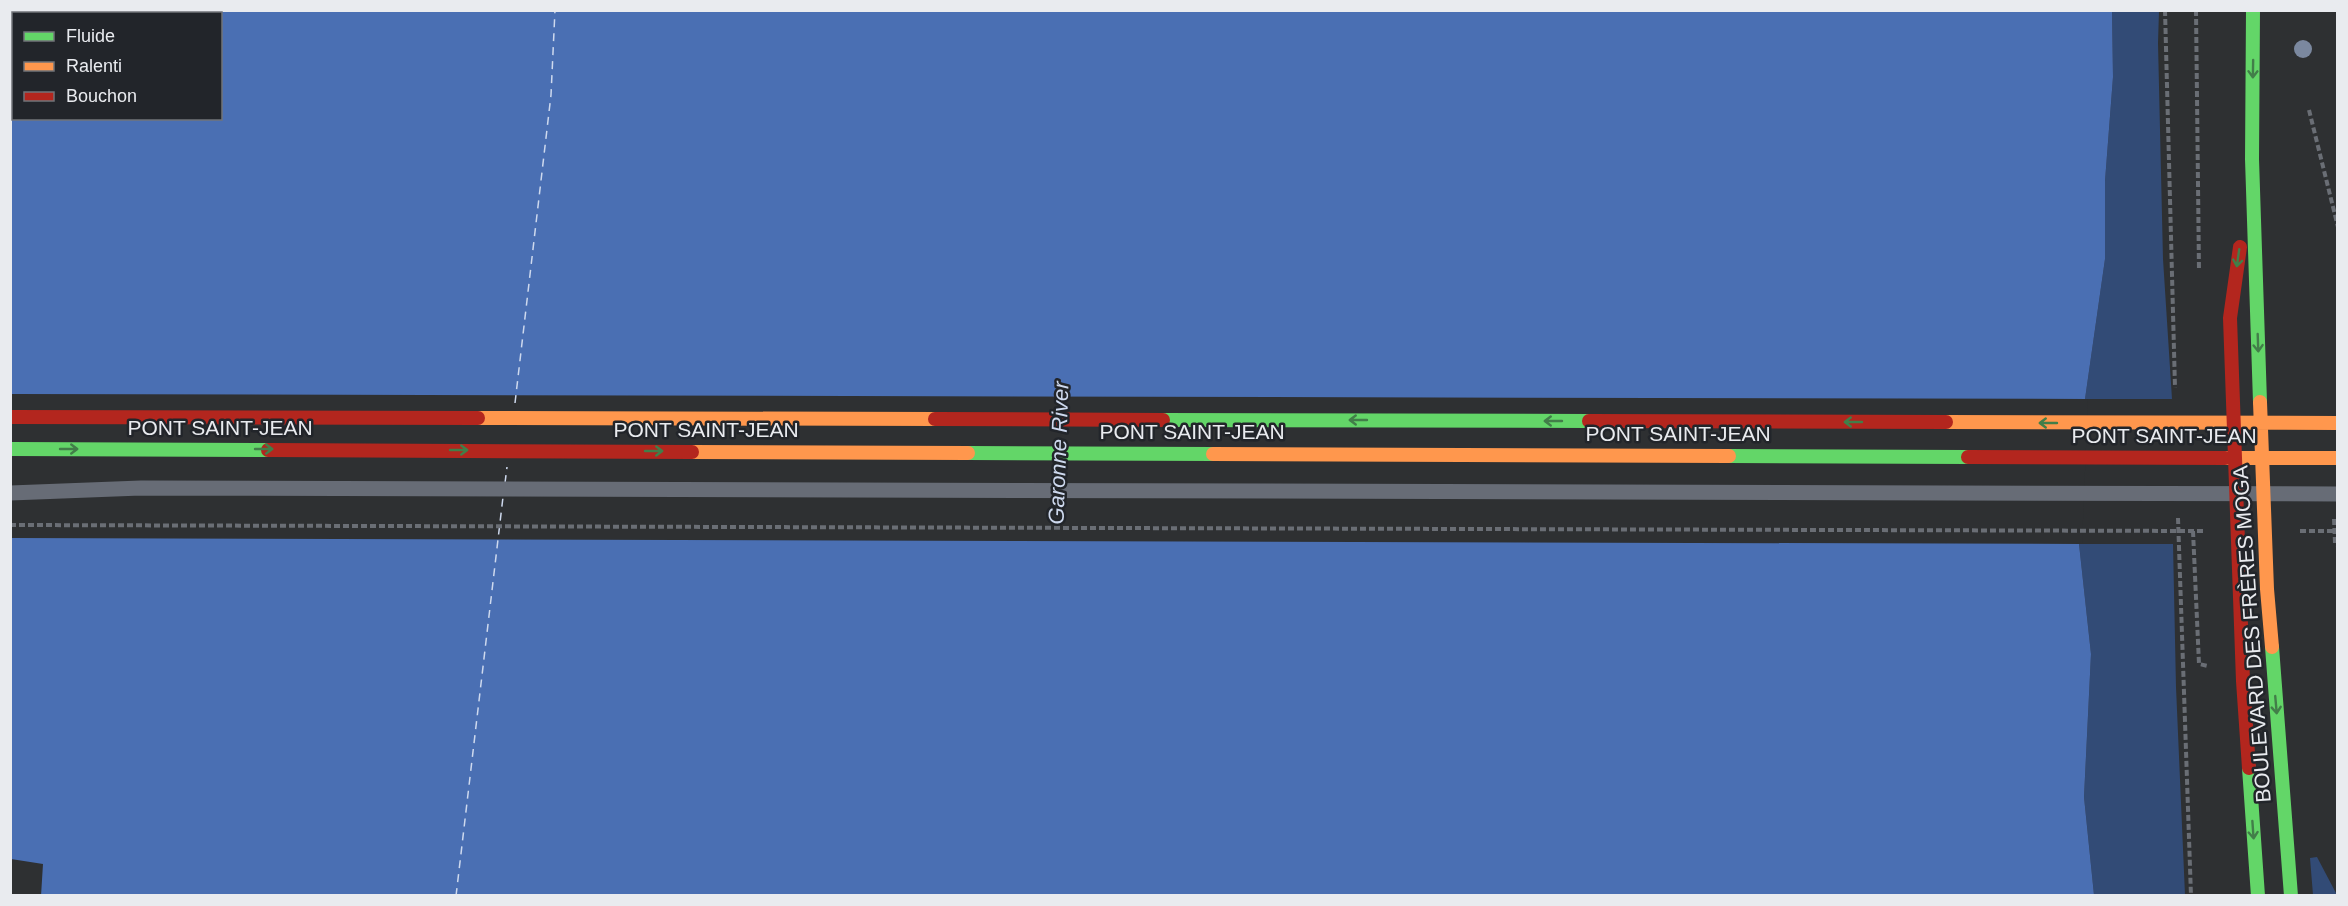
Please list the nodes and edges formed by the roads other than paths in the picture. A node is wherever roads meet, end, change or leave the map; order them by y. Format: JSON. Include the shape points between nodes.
{"nodes":[{"id":1,"x":2253,"y":10,"type":"edge"},
{"id":2,"x":2252,"y":159,"type":"junction"},
{"id":3,"x":10,"y":417,"type":"edge"},
{"id":4,"x":2337,"y":423,"type":"edge"},
{"id":5,"x":10,"y":449,"type":"edge"},
{"id":6,"x":2337,"y":458,"type":"edge"},
{"id":7,"x":10,"y":493,"type":"edge"},
{"id":8,"x":2337,"y":494,"type":"edge"},
{"id":9,"x":2258,"y":896,"type":"edge"},
{"id":10,"x":2291,"y":896,"type":"edge"}],
"edges":[{"from":1,"to":2,"type":"main road","name":"BOULEVARD DES FRÈRES MOGA","one_way":true},
{"from":2,"to":9,"type":"main road","one_way":true,"via":[[2230,318],[2243,681]]},
{"from":2,"to":10,"type":"main road","name":"BOULEVARD DES FRÈRES MOGA","one_way":true,"via":[[2267,589]]},
{"from":4,"to":3,"type":"main road","name":"PONT SAINT-JEAN","one_way":true},
{"from":5,"to":6,"type":"main road","name":"PONT SAINT-JEAN","one_way":true},
{"from":7,"to":8,"type":"lane","via":[[177,488]]}]}
